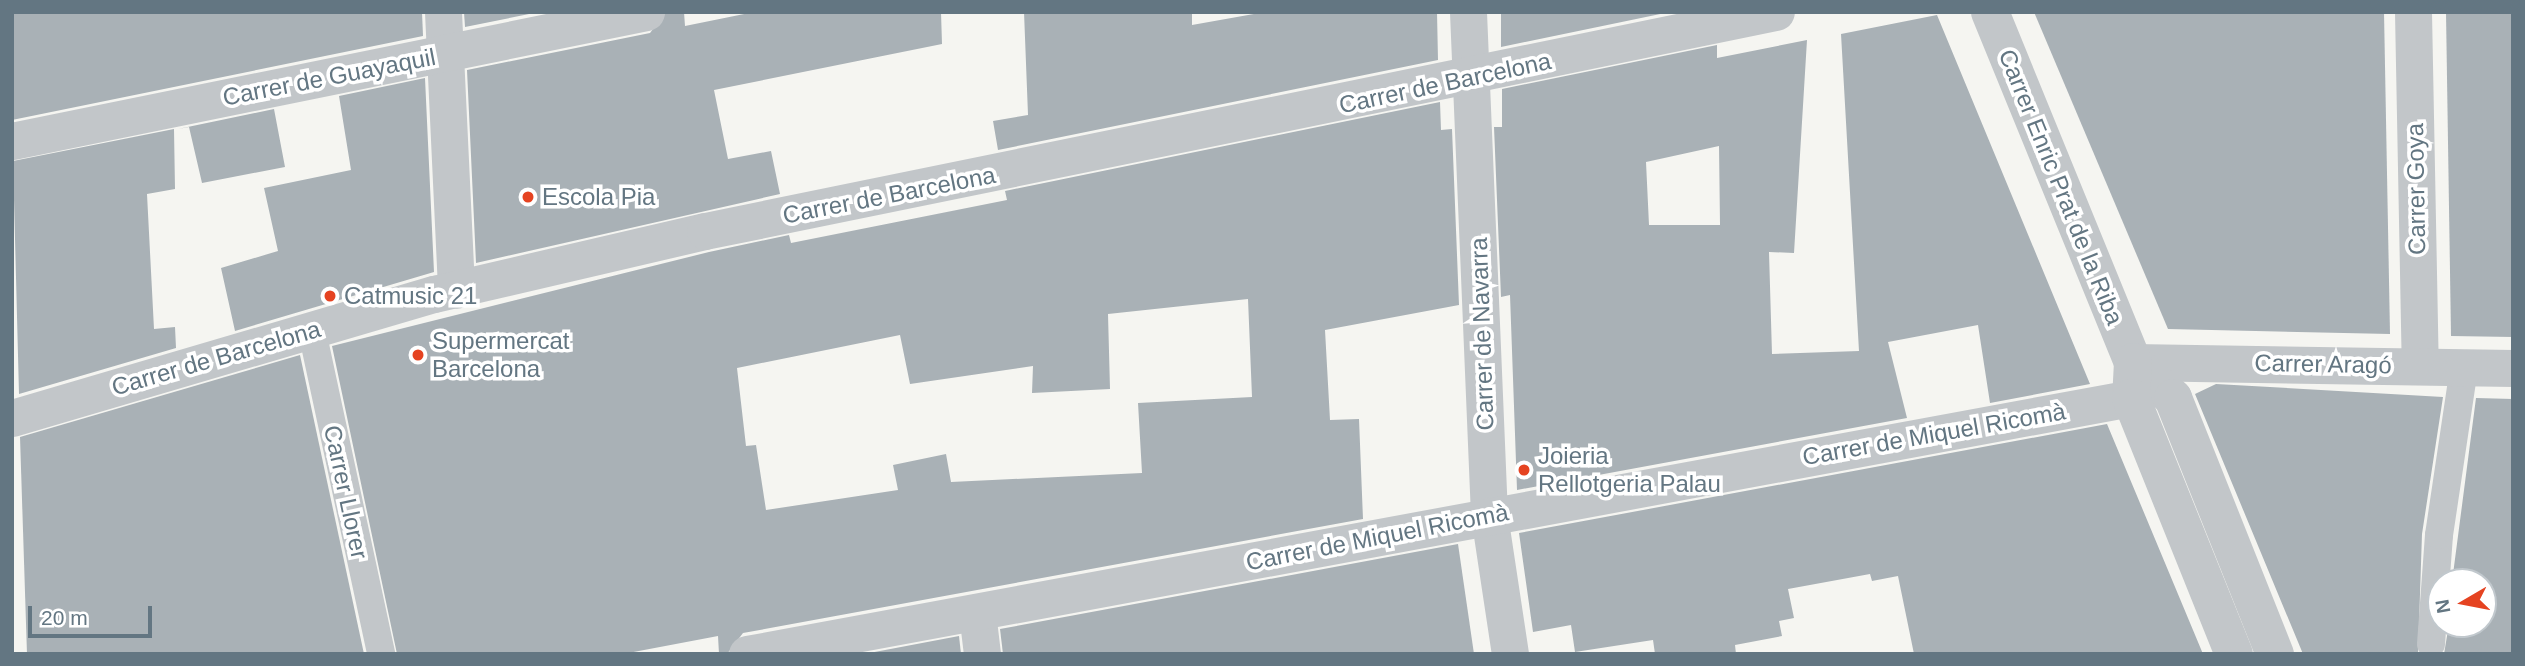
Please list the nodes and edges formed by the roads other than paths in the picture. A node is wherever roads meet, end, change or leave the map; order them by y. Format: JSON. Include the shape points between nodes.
{"nodes":[{"id":1,"x":443,"y":12,"type":"edge"},
{"id":2,"x":646,"y":12,"type":"edge"},
{"id":3,"x":1468,"y":12,"type":"edge"},
{"id":4,"x":1776,"y":12,"type":"edge"},
{"id":5,"x":1990,"y":12,"type":"edge"},
{"id":6,"x":2413,"y":12,"type":"edge"},
{"id":7,"x":444,"y":54,"type":"junction"},
{"id":8,"x":1472,"y":78,"type":"junction"},
{"id":9,"x":12,"y":141,"type":"edge"},
{"id":10,"x":456,"y":290,"type":"junction"},
{"id":11,"x":312,"y":331,"type":"junction"},
{"id":12,"x":2420,"y":366,"type":"junction"},
{"id":13,"x":2464,"y":368,"type":"junction"},
{"id":14,"x":2513,"y":368,"type":"edge"},
{"id":15,"x":2132,"y":380,"type":"junction"},
{"id":16,"x":12,"y":418,"type":"edge"},
{"id":17,"x":1489,"y":515,"type":"junction"},
{"id":18,"x":977,"y":612,"type":"junction"},
{"id":19,"x":2431,"y":643,"type":"dead end"},
{"id":20,"x":380,"y":654,"type":"edge"},
{"id":21,"x":747,"y":654,"type":"edge"},
{"id":22,"x":982,"y":654,"type":"edge"},
{"id":23,"x":1510,"y":654,"type":"edge"},
{"id":24,"x":2234,"y":654,"type":"edge"},
{"id":25,"x":2274,"y":654,"type":"edge"}],
"edges":[{"from":1,"to":7,"type":"street"},
{"from":2,"to":7,"type":"street","name":"Carrer de Guayaquil"},
{"from":3,"to":8,"type":"street","name":"Carrer de Navarra"},
{"from":4,"to":8,"type":"street","name":"Carrer de Barcelona"},
{"from":5,"to":15,"type":"street","name":"Carrer Enric Prat de la Riba"},
{"from":6,"to":12,"type":"street","name":"Carrer Goya"},
{"from":7,"to":9,"type":"street","name":"Carrer de Guayaquil"},
{"from":7,"to":10,"type":"street"},
{"from":8,"to":10,"type":"street","name":"Carrer de Barcelona","via":[[705,231]]},
{"from":8,"to":17,"type":"street","name":"Carrer de Navarra"},
{"from":10,"to":11,"type":"street","name":"Carrer de Barcelona"},
{"from":11,"to":16,"type":"street","name":"Carrer de Barcelona"},
{"from":11,"to":20,"type":"street","name":"Carrer Llorer"},
{"from":12,"to":13,"type":"street","name":"Carrer Aragó"},
{"from":12,"to":15,"type":"street","name":"Carrer Aragó"},
{"from":13,"to":14,"type":"street","name":"Carrer Aragó"},
{"from":13,"to":19,"type":"street","via":[[2439,535]]},
{"from":15,"to":17,"type":"street","name":"Carrer de Miquel Ricomà"},
{"from":15,"to":24,"type":"street","name":"Carrer Enric Prat de la Riba"},
{"from":15,"to":25,"type":"street","name":"Carrer Enric Prat de la Riba","via":[[2173,398]]},
{"from":17,"to":18,"type":"street","name":"Carrer de Miquel Ricomà"},
{"from":17,"to":23,"type":"street","name":"Carrer de Navarra"},
{"from":18,"to":21,"type":"street","name":"Carrer de Miquel Ricomà"},
{"from":18,"to":22,"type":"street"}]}
